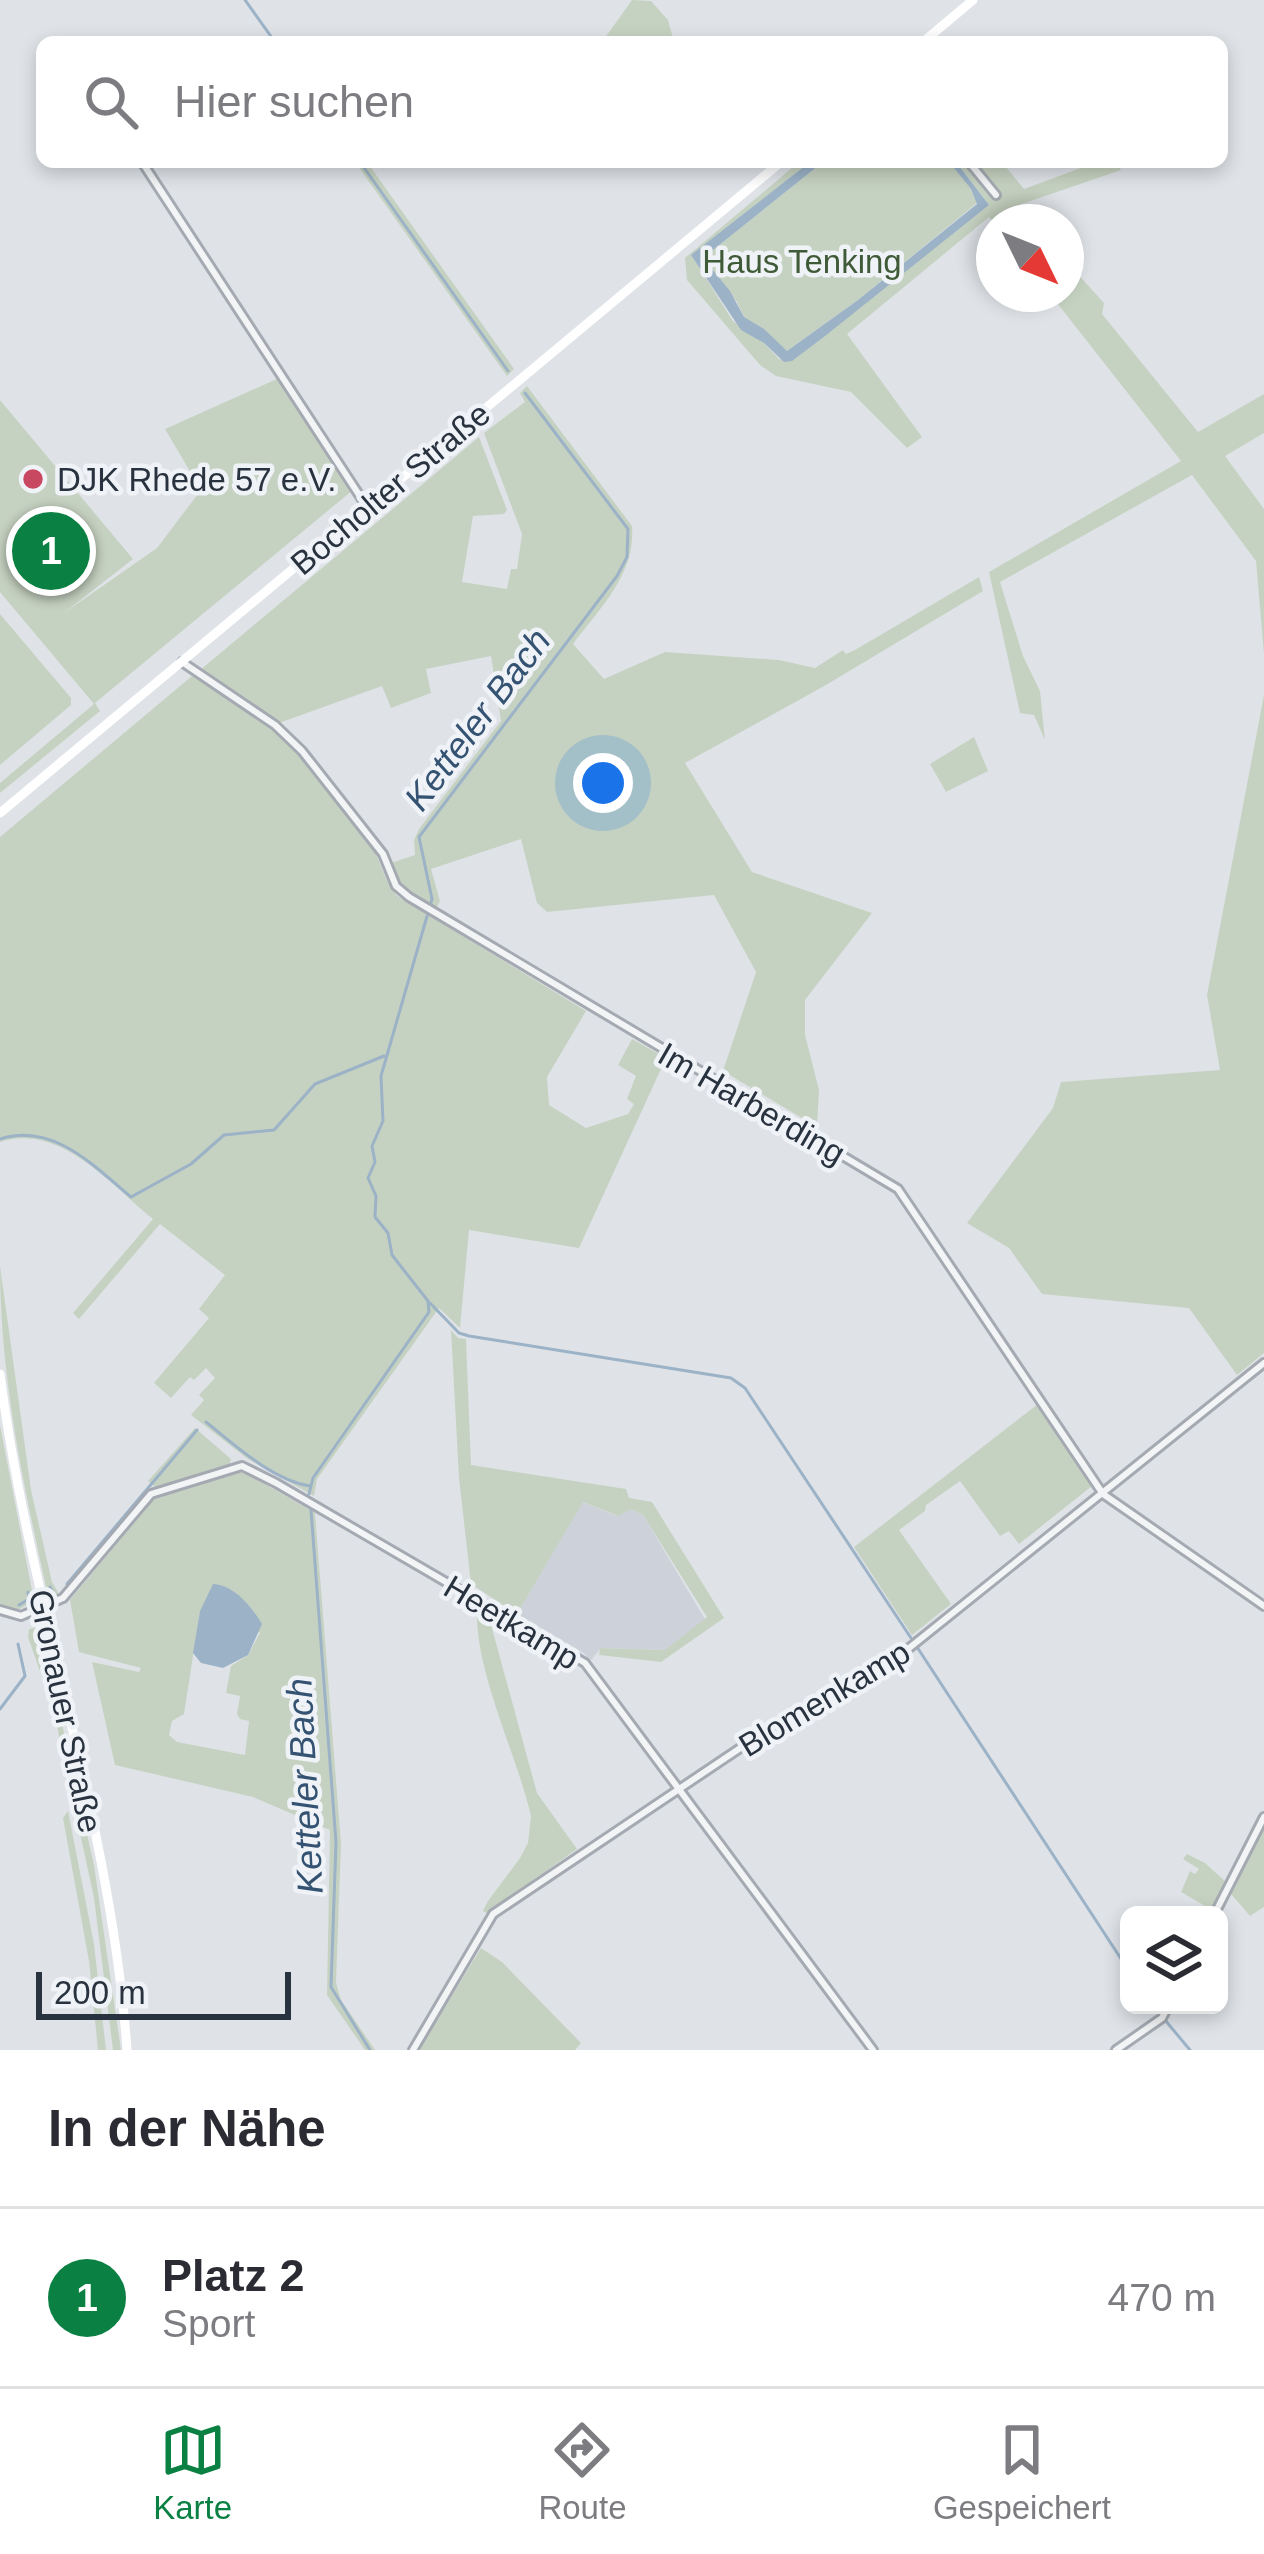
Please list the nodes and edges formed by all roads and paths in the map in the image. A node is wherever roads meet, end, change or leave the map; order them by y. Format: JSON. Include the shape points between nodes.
{"nodes":[{"id":1,"x":974,"y":0,"type":"edge"},
{"id":2,"x":930,"y":36,"type":"edge"},
{"id":3,"x":146,"y":168,"type":"edge"},
{"id":4,"x":774,"y":168,"type":"edge"},
{"id":5,"x":974,"y":168,"type":"edge"},
{"id":6,"x":996,"y":195,"type":"dead end"},
{"id":7,"x":367,"y":507,"type":"junction"},
{"id":8,"x":182,"y":662,"type":"junction"},
{"id":9,"x":0,"y":813,"type":"edge"},
{"id":10,"x":1264,"y":1363,"type":"edge"},
{"id":11,"x":0,"y":1374,"type":"edge"},
{"id":12,"x":1103,"y":1494,"type":"junction"},
{"id":13,"x":1264,"y":1606,"type":"edge"},
{"id":14,"x":42,"y":1608,"type":"junction"},
{"id":15,"x":0,"y":1610,"type":"edge"},
{"id":16,"x":676,"y":1790,"type":"junction"},
{"id":17,"x":1264,"y":1816,"type":"edge"},
{"id":18,"x":1219,"y":1906,"type":"edge"},
{"id":19,"x":1164,"y":2014,"type":"edge"},
{"id":20,"x":127,"y":2050,"type":"edge"},
{"id":21,"x":412,"y":2050,"type":"edge"},
{"id":22,"x":873,"y":2050,"type":"edge"},
{"id":23,"x":1116,"y":2050,"type":"edge"}],
"edges":[{"from":1,"to":2,"type":"main road"},
{"from":3,"to":7,"type":"street"},
{"from":4,"to":7,"type":"main road","name":"Bocholter Straße"},
{"from":5,"to":6,"type":"street"},
{"from":7,"to":8,"type":"main road","name":"Bocholter Straße"},
{"from":8,"to":9,"type":"main road","name":"Bocholter Straße"},
{"from":8,"to":12,"type":"street","name":"Im Harberding","via":[[302,752],[382,854],[396,886],[898,1189]]},
{"from":10,"to":12,"type":"street","name":"Blomenkamp"},
{"from":11,"to":14,"type":"main road","name":"Gronauer Straße"},
{"from":12,"to":13,"type":"street","name":"Im Harberding"},
{"from":12,"to":16,"type":"street","name":"Blomenkamp","via":[[892,1661]]},
{"from":14,"to":15,"type":"street","via":[[21,1616]]},
{"from":14,"to":16,"type":"street","name":"Heetkamp","via":[[63,1598],[151,1494],[242,1466],[585,1663]]},
{"from":14,"to":20,"type":"main road","name":"Gronauer Straße","via":[[106,1897]]},
{"from":16,"to":21,"type":"street","name":"Blomenkamp","via":[[493,1914]]},
{"from":16,"to":22,"type":"street","name":"Heetkamp"},
{"from":17,"to":18,"type":"street"},
{"from":19,"to":23,"type":"street"}]}
